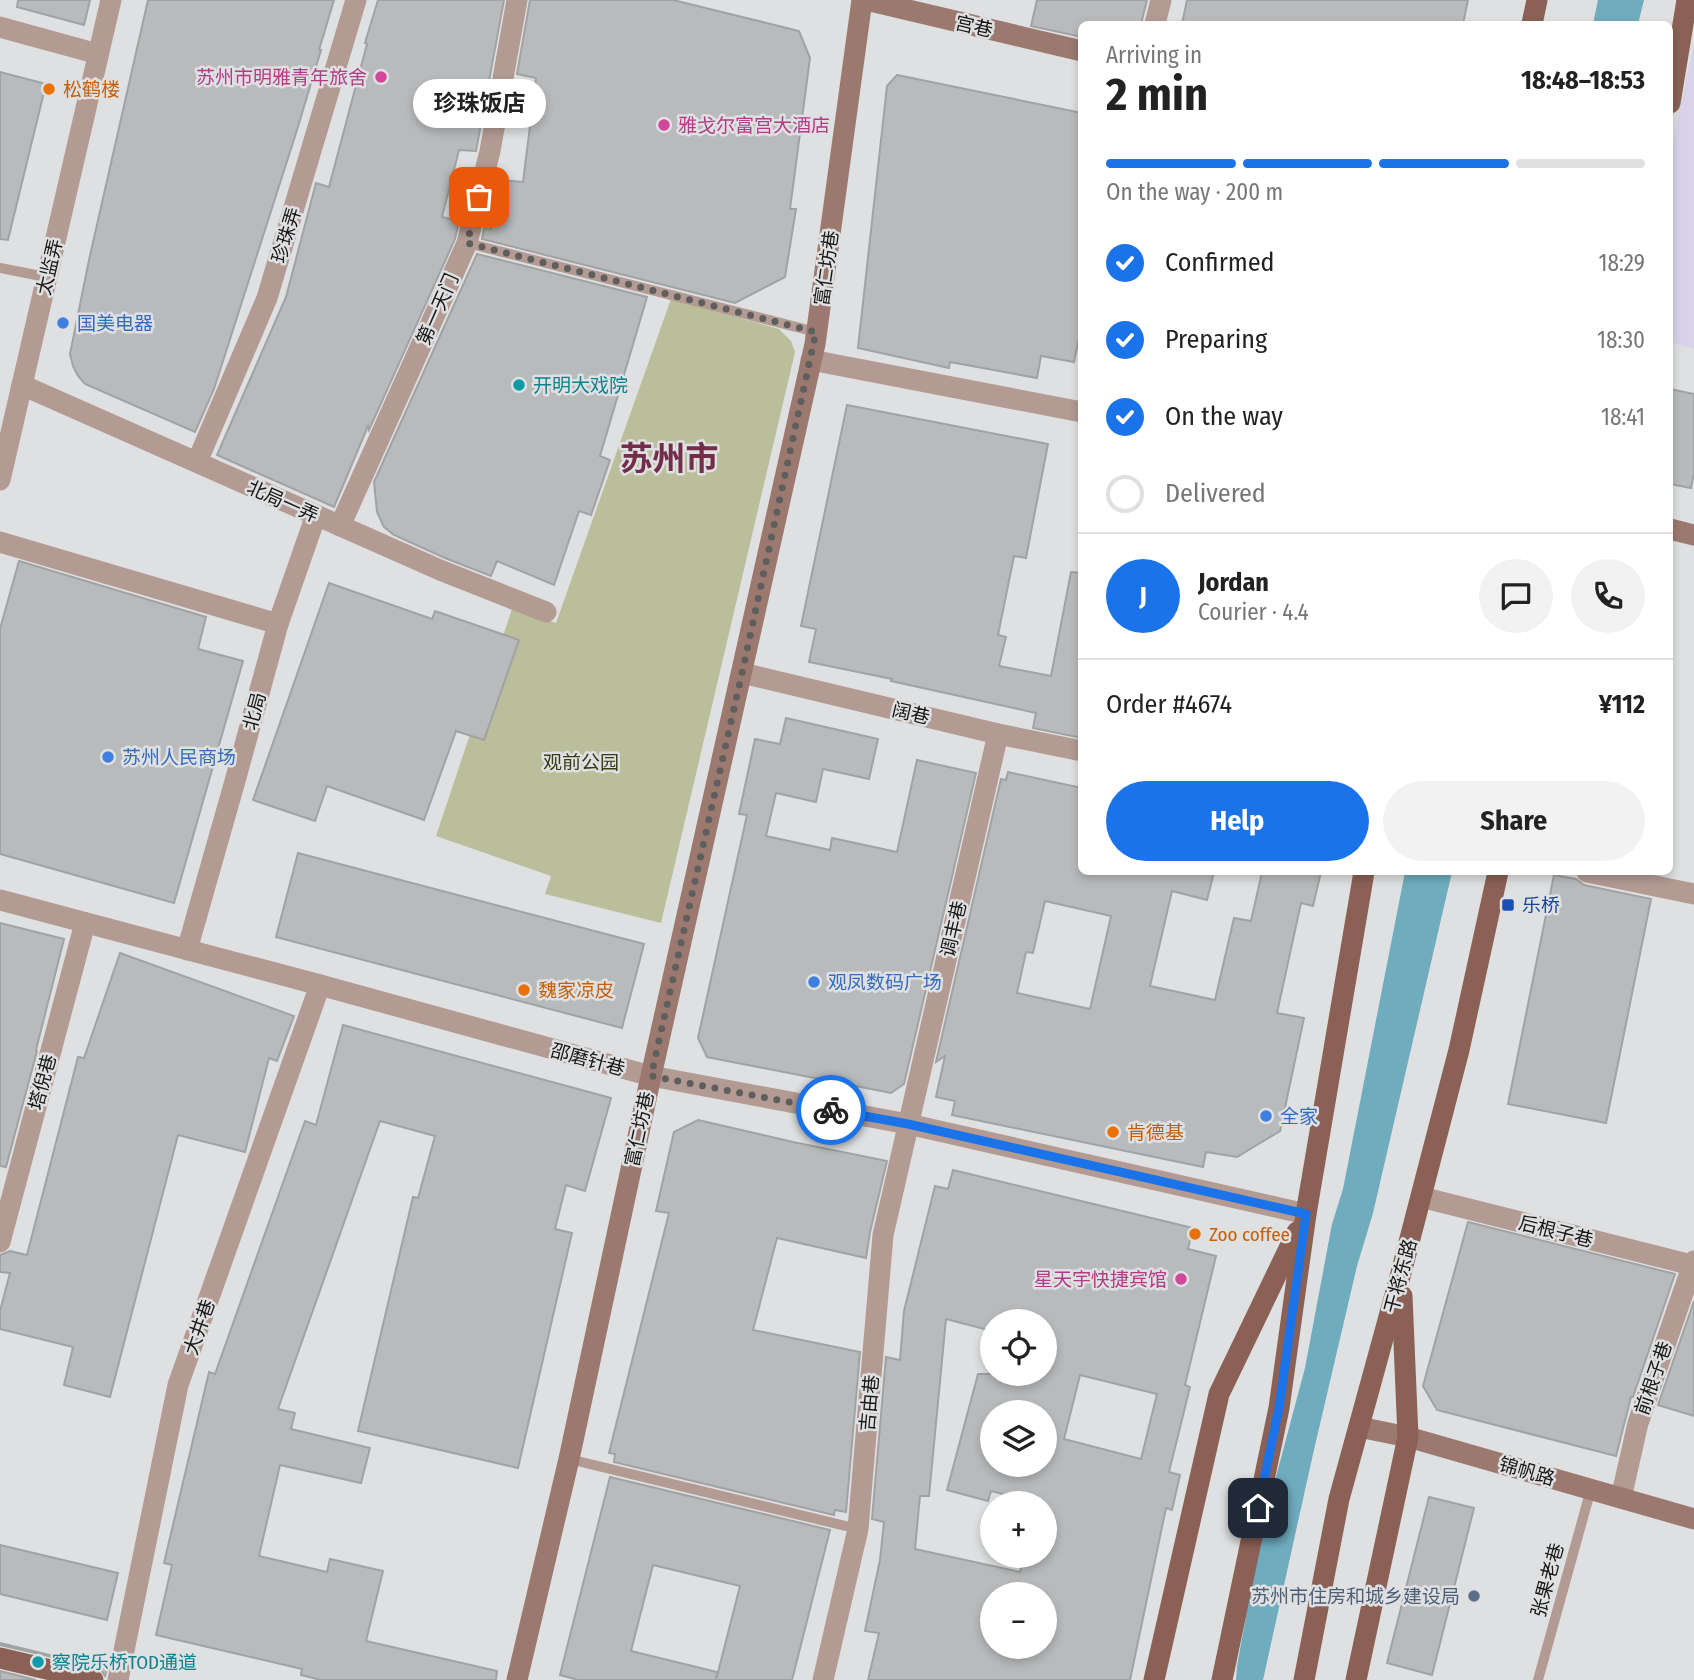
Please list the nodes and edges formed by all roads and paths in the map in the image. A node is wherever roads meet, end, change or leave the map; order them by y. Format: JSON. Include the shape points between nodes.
{"nodes":[{"id":1,"x":111,"y":0,"type":"edge"},
{"id":2,"x":356,"y":0,"type":"edge"},
{"id":3,"x":517,"y":0,"type":"edge"},
{"id":4,"x":864,"y":0,"type":"edge"},
{"id":5,"x":1161,"y":0,"type":"edge"},
{"id":6,"x":1537,"y":0,"type":"edge"},
{"id":7,"x":1687,"y":0,"type":"edge"},
{"id":8,"x":1157,"y":21,"type":"edge"},
{"id":9,"x":1533,"y":21,"type":"edge"},
{"id":10,"x":0,"y":27,"type":"edge"},
{"id":11,"x":1078,"y":50,"type":"edge"},
{"id":12,"x":98,"y":54,"type":"junction"},
{"id":13,"x":1673,"y":85,"type":"edge"},
{"id":14,"x":467,"y":243,"type":"junction"},
{"id":15,"x":0,"y":268,"type":"edge"},
{"id":16,"x":46,"y":277,"type":"junction"},
{"id":17,"x":816,"y":332,"type":"junction"},
{"id":18,"x":811,"y":360,"type":"junction"},
{"id":19,"x":22,"y":386,"type":"junction"},
{"id":20,"x":1078,"y":411,"type":"edge"},
{"id":21,"x":197,"y":463,"type":"junction"},
{"id":22,"x":0,"y":480,"type":"edge"},
{"id":23,"x":316,"y":515,"type":"junction"},
{"id":24,"x":340,"y":526,"type":"junction"},
{"id":25,"x":1673,"y":530,"type":"edge"},
{"id":26,"x":1694,"y":535,"type":"edge"},
{"id":27,"x":0,"y":542,"type":"edge"},
{"id":28,"x":546,"y":612,"type":"dead end"},
{"id":29,"x":278,"y":624,"type":"junction"},
{"id":30,"x":742,"y":673,"type":"junction"},
{"id":31,"x":998,"y":734,"type":"junction"},
{"id":32,"x":1078,"y":750,"type":"edge"},
{"id":33,"x":1363,"y":875,"type":"edge"},
{"id":34,"x":1497,"y":875,"type":"edge"},
{"id":35,"x":1602,"y":875,"type":"edge"},
{"id":36,"x":1694,"y":894,"type":"edge"},
{"id":37,"x":0,"y":900,"type":"edge"},
{"id":38,"x":85,"y":923,"type":"junction"},
{"id":39,"x":187,"y":950,"type":"junction"},
{"id":40,"x":320,"y":985,"type":"junction"},
{"id":41,"x":651,"y":1076,"type":"junction"},
{"id":42,"x":908,"y":1124,"type":"junction"},
{"id":43,"x":1421,"y":1197,"type":"junction"},
{"id":44,"x":1306,"y":1214,"type":"junction"},
{"id":45,"x":0,"y":1242,"type":"edge"},
{"id":46,"x":1693,"y":1263,"type":"edge"},
{"id":47,"x":1401,"y":1273,"type":"junction"},
{"id":48,"x":1359,"y":1427,"type":"junction"},
{"id":49,"x":1408,"y":1437,"type":"junction"},
{"id":50,"x":569,"y":1459,"type":"junction"},
{"id":51,"x":1591,"y":1489,"type":"junction"},
{"id":52,"x":1621,"y":1498,"type":"junction"},
{"id":53,"x":1694,"y":1519,"type":"edge"},
{"id":54,"x":858,"y":1529,"type":"junction"},
{"id":55,"x":0,"y":1658,"type":"edge"},
{"id":56,"x":93,"y":1680,"type":"edge"},
{"id":57,"x":118,"y":1680,"type":"edge"},
{"id":58,"x":517,"y":1680,"type":"edge"},
{"id":59,"x":823,"y":1680,"type":"edge"},
{"id":60,"x":1154,"y":1680,"type":"edge"},
{"id":61,"x":1222,"y":1680,"type":"edge"},
{"id":62,"x":1304,"y":1680,"type":"edge"},
{"id":63,"x":1356,"y":1680,"type":"edge"},
{"id":64,"x":1538,"y":1680,"type":"edge"}],
"edges":[{"from":1,"to":12,"type":"street","name":"太监弄"},
{"from":2,"to":21,"type":"street","name":"珍珠弄","via":[[267,298]]},
{"from":3,"to":14,"type":"street","name":"第一天门","via":[[490,151]]},
{"from":4,"to":11,"type":"street","name":"宫巷"},
{"from":4,"to":17,"type":"street","name":"富仁坊巷"},
{"from":5,"to":8,"type":"street"},
{"from":6,"to":9,"type":"main road"},
{"from":7,"to":13,"type":"main road"},
{"from":10,"to":12,"type":"street"},
{"from":12,"to":16,"type":"street","name":"太监弄"},
{"from":14,"to":17,"type":"lane"},
{"from":14,"to":24,"type":"street","name":"第一天门"},
{"from":15,"to":16,"type":"lane"},
{"from":16,"to":19,"type":"street","name":"太监弄"},
{"from":17,"to":18,"type":"street","name":"富仁坊巷"},
{"from":18,"to":20,"type":"street"},
{"from":18,"to":30,"type":"street","name":"富仁坊巷"},
{"from":19,"to":21,"type":"street","name":"北局一弄"},
{"from":19,"to":22,"type":"street","name":"太监弄"},
{"from":21,"to":23,"type":"street","name":"北局一弄"},
{"from":23,"to":24,"type":"street","name":"北局一弄"},
{"from":23,"to":29,"type":"street","name":"北局"},
{"from":24,"to":28,"type":"street","name":"北局一弄"},
{"from":25,"to":26,"type":"street"},
{"from":27,"to":29,"type":"street"},
{"from":29,"to":39,"type":"street","name":"北局"},
{"from":30,"to":31,"type":"street","name":"阔巷"},
{"from":30,"to":41,"type":"street","name":"富仁坊巷"},
{"from":31,"to":32,"type":"street","name":"阔巷"},
{"from":31,"to":42,"type":"street","name":"调丰巷"},
{"from":33,"to":44,"type":"main road"},
{"from":34,"to":43,"type":"main road","name":"干将东路"},
{"from":35,"to":36,"type":"street"},
{"from":37,"to":38,"type":"street","name":"邵磨针巷"},
{"from":38,"to":39,"type":"street","name":"邵磨针巷"},
{"from":38,"to":45,"type":"street","name":"塔倪巷"},
{"from":39,"to":40,"type":"street","name":"邵磨针巷"},
{"from":40,"to":41,"type":"street","name":"邵磨针巷"},
{"from":40,"to":57,"type":"street","name":"大井巷","via":[[178,1385]]},
{"from":41,"to":42,"type":"street","name":"邵磨针巷"},
{"from":41,"to":50,"type":"street","name":"富仁坊巷"},
{"from":42,"to":44,"type":"street","name":"邵磨针巷"},
{"from":42,"to":54,"type":"street","name":"吉由巷","via":[[883,1235]]},
{"from":43,"to":46,"type":"street","name":"后根子巷"},
{"from":43,"to":47,"type":"main road","name":"干将东路"},
{"from":44,"to":60,"type":"main road","via":[[1219,1394]]},
{"from":44,"to":61,"type":"main road","via":[[1279,1408]]},
{"from":46,"to":52,"type":"street","name":"前根子巷","via":[[1638,1423]]},
{"from":47,"to":48,"type":"main road","name":"干将东路"},
{"from":47,"to":49,"type":"main road"},
{"from":48,"to":49,"type":"street","name":"锦帆路"},
{"from":48,"to":62,"type":"main road","name":"干将东路","via":[[1339,1499]]},
{"from":49,"to":51,"type":"street","name":"锦帆路"},
{"from":49,"to":63,"type":"main road"},
{"from":50,"to":54,"type":"lane"},
{"from":50,"to":58,"type":"street","name":"富仁坊巷"},
{"from":51,"to":52,"type":"street","name":"锦帆路"},
{"from":51,"to":64,"type":"lane","name":"张果老巷"},
{"from":52,"to":53,"type":"street","name":"锦帆路"},
{"from":54,"to":59,"type":"street","name":"吉由巷"},
{"from":55,"to":56,"type":"main road"}]}
